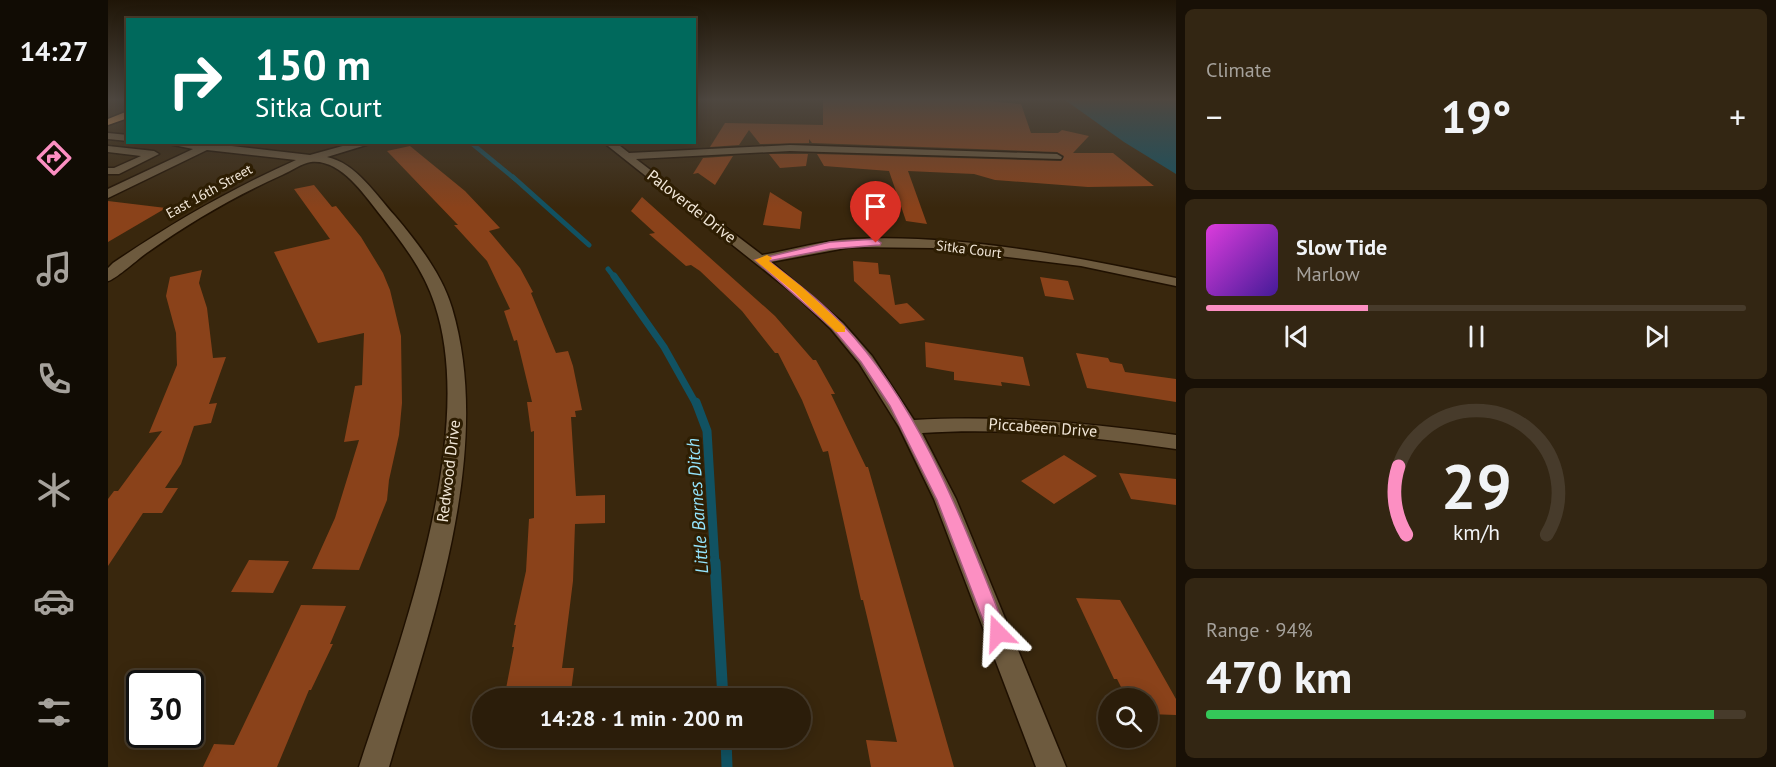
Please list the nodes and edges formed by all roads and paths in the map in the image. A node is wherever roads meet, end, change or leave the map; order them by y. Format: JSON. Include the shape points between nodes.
{"nodes":[{"id":1,"x":111,"y":136,"type":"edge"},
{"id":2,"x":126,"y":138,"type":"edge"},
{"id":3,"x":180,"y":144,"type":"edge"},
{"id":4,"x":364,"y":144,"type":"edge"},
{"id":5,"x":611,"y":144,"type":"edge"},
{"id":6,"x":205,"y":147,"type":"junction"},
{"id":7,"x":108,"y":149,"type":"edge"},
{"id":8,"x":629,"y":156,"type":"junction"},
{"id":9,"x":1057,"y":157,"type":"dead end"},
{"id":10,"x":309,"y":159,"type":"junction"},
{"id":11,"x":110,"y":173,"type":"edge"},
{"id":12,"x":108,"y":194,"type":"edge"},
{"id":13,"x":760,"y":260,"type":"junction"},
{"id":14,"x":108,"y":277,"type":"edge"},
{"id":15,"x":1176,"y":282,"type":"edge"},
{"id":16,"x":909,"y":427,"type":"junction"},
{"id":17,"x":1176,"y":442,"type":"edge"},
{"id":18,"x":375,"y":767,"type":"edge"},
{"id":19,"x":1051,"y":767,"type":"edge"}],
"edges":[{"from":1,"to":2,"type":"street"},
{"from":3,"to":6,"type":"street","name":"Redwood Drive"},
{"from":4,"to":10,"type":"street","name":"East 16th Street"},
{"from":5,"to":8,"type":"street","name":"Paloverde Drive"},
{"from":6,"to":10,"type":"street","name":"Redwood Drive"},
{"from":6,"to":12,"type":"street"},
{"from":7,"to":11,"type":"street","via":[[154,154]]},
{"from":8,"to":9,"type":"street","via":[[793,146]]},
{"from":8,"to":13,"type":"street","name":"Paloverde Drive"},
{"from":10,"to":14,"type":"street","name":"East 16th Street","via":[[243,188],[168,231]]},
{"from":10,"to":18,"type":"street","name":"Redwood Drive","via":[[347,168],[406,238],[444,307],[456,359],[455,440],[440,534]]},
{"from":13,"to":15,"type":"street","name":"Sitka Court","via":[[851,243],[933,244],[1091,263]]},
{"from":13,"to":16,"type":"street","name":"Paloverde Drive","via":[[837,326],[866,360]]},
{"from":16,"to":17,"type":"street","name":"Piccabeen Drive","via":[[978,423],[1057,426]]},
{"from":16,"to":19,"type":"street","name":"Paloverde Drive","via":[[945,500]]}]}
